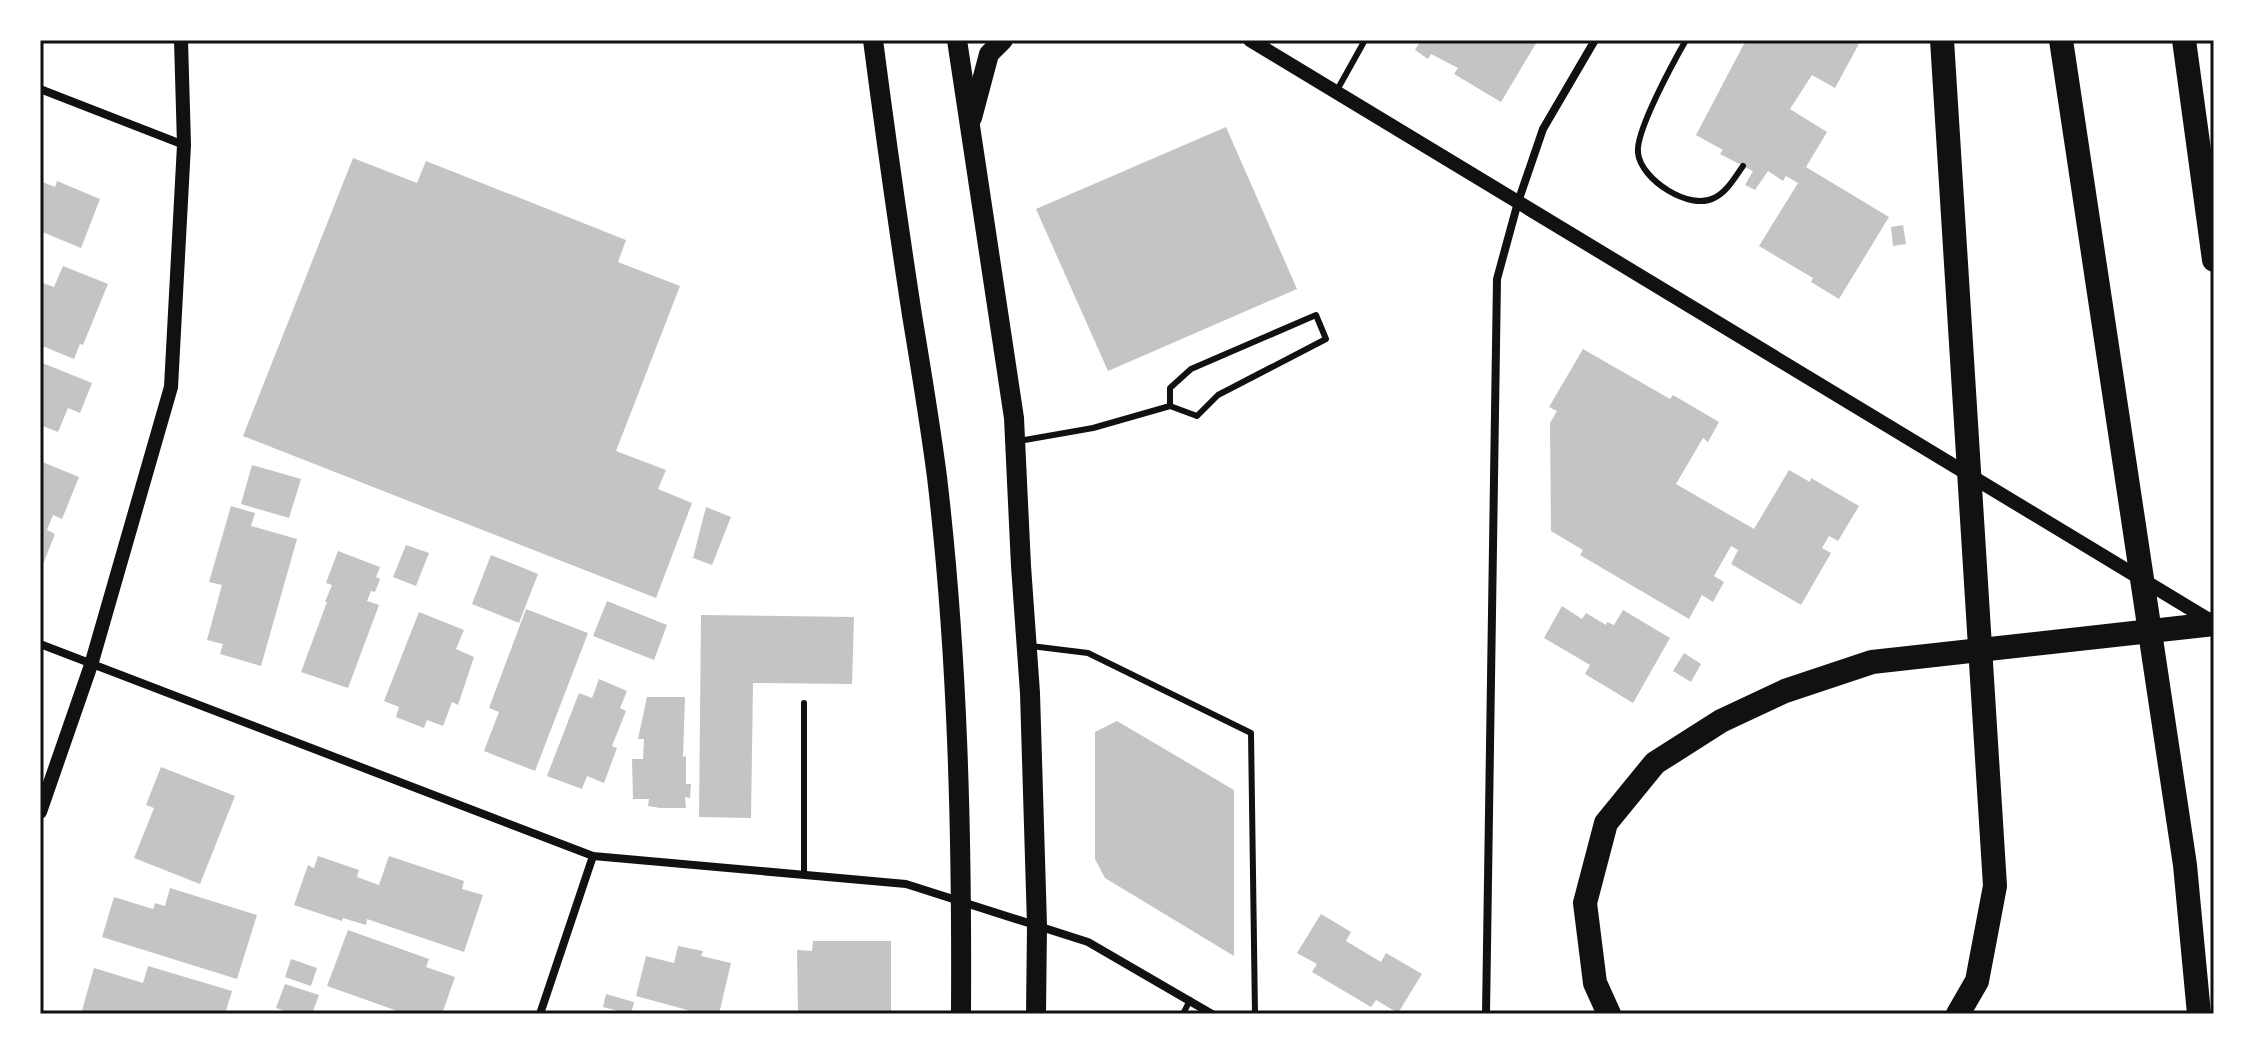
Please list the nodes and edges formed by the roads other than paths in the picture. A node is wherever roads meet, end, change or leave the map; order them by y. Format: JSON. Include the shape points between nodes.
{"nodes":[{"id":1,"x":181,"y":40,"type":"edge"},
{"id":2,"x":873,"y":40,"type":"edge"},
{"id":3,"x":957,"y":40,"type":"edge"},
{"id":4,"x":1003,"y":40,"type":"edge"},
{"id":5,"x":1250,"y":40,"type":"edge"},
{"id":6,"x":1365,"y":40,"type":"edge"},
{"id":7,"x":1595,"y":40,"type":"edge"},
{"id":8,"x":1686,"y":40,"type":"edge"},
{"id":9,"x":1942,"y":40,"type":"edge"},
{"id":10,"x":2061,"y":40,"type":"edge"},
{"id":11,"x":2184,"y":40,"type":"edge"},
{"id":12,"x":40,"y":89,"type":"edge"},
{"id":13,"x":1336,"y":92,"type":"junction"},
{"id":14,"x":970,"y":125,"type":"junction"},
{"id":15,"x":184,"y":145,"type":"junction"},
{"id":16,"x":1743,"y":166,"type":"dead end"},
{"id":17,"x":1518,"y":202,"type":"junction"},
{"id":18,"x":2214,"y":260,"type":"edge"},
{"id":19,"x":1170,"y":406,"type":"junction"},
{"id":20,"x":1015,"y":441,"type":"junction"},
{"id":21,"x":2214,"y":624,"type":"edge"},
{"id":22,"x":40,"y":644,"type":"edge"},
{"id":23,"x":1028,"y":645,"type":"junction"},
{"id":24,"x":91,"y":665,"type":"junction"},
{"id":25,"x":804,"y":703,"type":"dead end"},
{"id":26,"x":40,"y":812,"type":"edge"},
{"id":27,"x":593,"y":856,"type":"junction"},
{"id":28,"x":804,"y":873,"type":"junction"},
{"id":29,"x":961,"y":901,"type":"junction"},
{"id":30,"x":1037,"y":925,"type":"junction"},
{"id":31,"x":1190,"y":1000,"type":"junction"},
{"id":32,"x":540,"y":1014,"type":"edge"},
{"id":33,"x":961,"y":1014,"type":"edge"},
{"id":34,"x":1036,"y":1014,"type":"edge"},
{"id":35,"x":1183,"y":1014,"type":"edge"},
{"id":36,"x":1212,"y":1014,"type":"edge"},
{"id":37,"x":1255,"y":1014,"type":"edge"},
{"id":38,"x":1486,"y":1014,"type":"edge"},
{"id":39,"x":1609,"y":1014,"type":"edge"},
{"id":40,"x":1958,"y":1014,"type":"edge"},
{"id":41,"x":2199,"y":1014,"type":"edge"}],
"edges":[{"from":1,"to":15,"type":"street"},
{"from":2,"to":29,"type":"main road","via":[[937,480],[955,695]]},
{"from":3,"to":14,"type":"main road"},
{"from":4,"to":14,"type":"main road","via":[[989,54]]},
{"from":5,"to":13,"type":"street"},
{"from":6,"to":13,"type":"lane"},
{"from":7,"to":17,"type":"street","via":[[1543,129]]},
{"from":8,"to":16,"type":"lane","via":[[1640,134],[1637,154],[1661,186],[1699,203],[1715,198]]},
{"from":9,"to":40,"type":"highway","via":[[1995,886],[1977,981]]},
{"from":10,"to":41,"type":"highway","via":[[2185,865]]},
{"from":11,"to":18,"type":"highway"},
{"from":12,"to":15,"type":"street"},
{"from":13,"to":17,"type":"street"},
{"from":14,"to":20,"type":"main road"},
{"from":15,"to":24,"type":"street","via":[[171,387]]},
{"from":17,"to":21,"type":"street"},
{"from":17,"to":38,"type":"street","via":[[1497,279]]},
{"from":19,"to":19,"type":"lane","via":[[1170,388],[1191,369],[1316,315],[1326,339],[1218,395],[1197,416]]},
{"from":19,"to":20,"type":"lane","via":[[1093,428]]},
{"from":20,"to":23,"type":"main road"},
{"from":21,"to":39,"type":"highway","via":[[1872,662],[1785,691],[1721,721],[1655,763],[1606,823],[1585,903],[1595,983]]},
{"from":22,"to":24,"type":"street"},
{"from":23,"to":30,"type":"main road"},
{"from":23,"to":37,"type":"lane","via":[[1088,653],[1251,733]]},
{"from":24,"to":26,"type":"street"},
{"from":24,"to":27,"type":"street"},
{"from":25,"to":28,"type":"lane"},
{"from":27,"to":28,"type":"street"},
{"from":27,"to":32,"type":"street"},
{"from":28,"to":29,"type":"street","via":[[906,884]]},
{"from":29,"to":30,"type":"street"},
{"from":29,"to":33,"type":"main road"},
{"from":30,"to":31,"type":"street","via":[[1088,942]]},
{"from":30,"to":34,"type":"main road"},
{"from":31,"to":35,"type":"lane"},
{"from":31,"to":36,"type":"street"}]}
